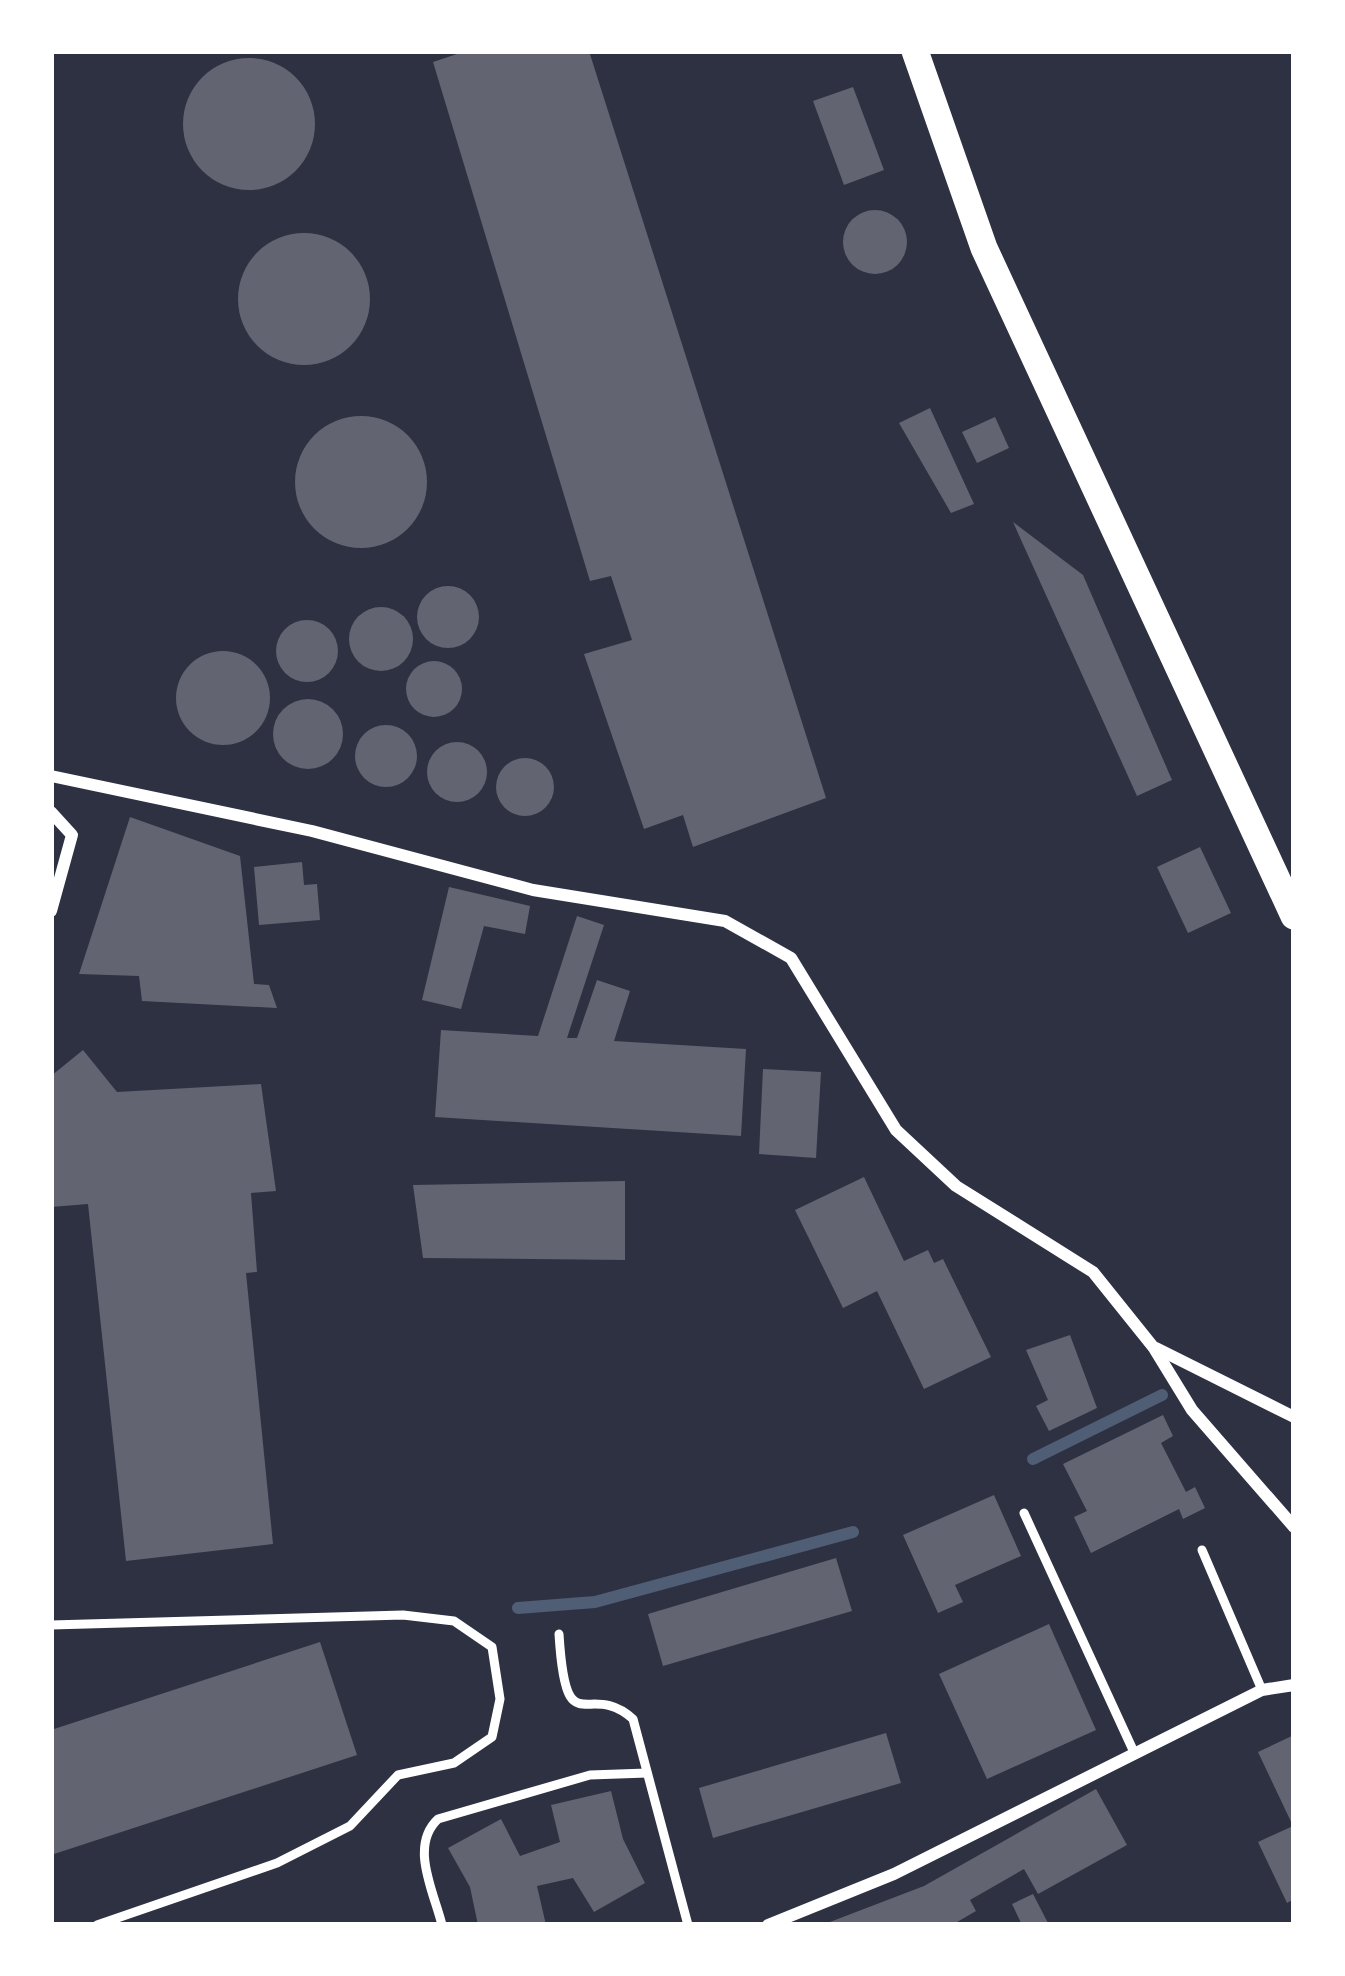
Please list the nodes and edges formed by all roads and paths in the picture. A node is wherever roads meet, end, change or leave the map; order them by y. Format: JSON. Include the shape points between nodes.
{"nodes":[{"id":1,"x":915,"y":51,"type":"edge"},
{"id":2,"x":51,"y":776,"type":"edge"},
{"id":3,"x":51,"y":812,"type":"edge"},
{"id":4,"x":51,"y":911,"type":"edge"},
{"id":5,"x":1294,"y":916,"type":"edge"},
{"id":6,"x":1154,"y":1348,"type":"junction"},
{"id":7,"x":1294,"y":1417,"type":"edge"},
{"id":8,"x":1024,"y":1514,"type":"dead end"},
{"id":9,"x":1294,"y":1526,"type":"edge"},
{"id":10,"x":1202,"y":1550,"type":"dead end"},
{"id":11,"x":51,"y":1625,"type":"edge"},
{"id":12,"x":560,"y":1634,"type":"dead end"},
{"id":13,"x":1294,"y":1685,"type":"edge"},
{"id":14,"x":1262,"y":1690,"type":"junction"},
{"id":15,"x":1133,"y":1750,"type":"junction"},
{"id":16,"x":647,"y":1773,"type":"junction"},
{"id":17,"x":97,"y":1925,"type":"edge"},
{"id":18,"x":442,"y":1925,"type":"edge"},
{"id":19,"x":688,"y":1925,"type":"edge"},
{"id":20,"x":768,"y":1925,"type":"edge"}],
"edges":[{"from":1,"to":5,"type":"main road","via":[[984,248]]},
{"from":2,"to":6,"type":"street","via":[[312,831],[533,890],[725,921],[791,958],[896,1130],[939,1172],[1093,1272]]},
{"from":3,"to":4,"type":"street","via":[[72,835]]},
{"from":6,"to":7,"type":"street"},
{"from":6,"to":9,"type":"street","via":[[1192,1410]]},
{"from":8,"to":15,"type":"lane"},
{"from":10,"to":14,"type":"lane"},
{"from":11,"to":17,"type":"lane","via":[[403,1615],[454,1621],[492,1646],[500,1699],[492,1737],[454,1762],[398,1775],[350,1826],[277,1863]]},
{"from":12,"to":16,"type":"lane","via":[[570,1698],[622,1709],[633,1719]]},
{"from":13,"to":14,"type":"street"},
{"from":14,"to":15,"type":"street"},
{"from":15,"to":20,"type":"street","via":[[894,1874]]},
{"from":16,"to":18,"type":"lane","via":[[590,1775],[438,1819],[423,1852]]},
{"from":16,"to":19,"type":"lane"}]}
